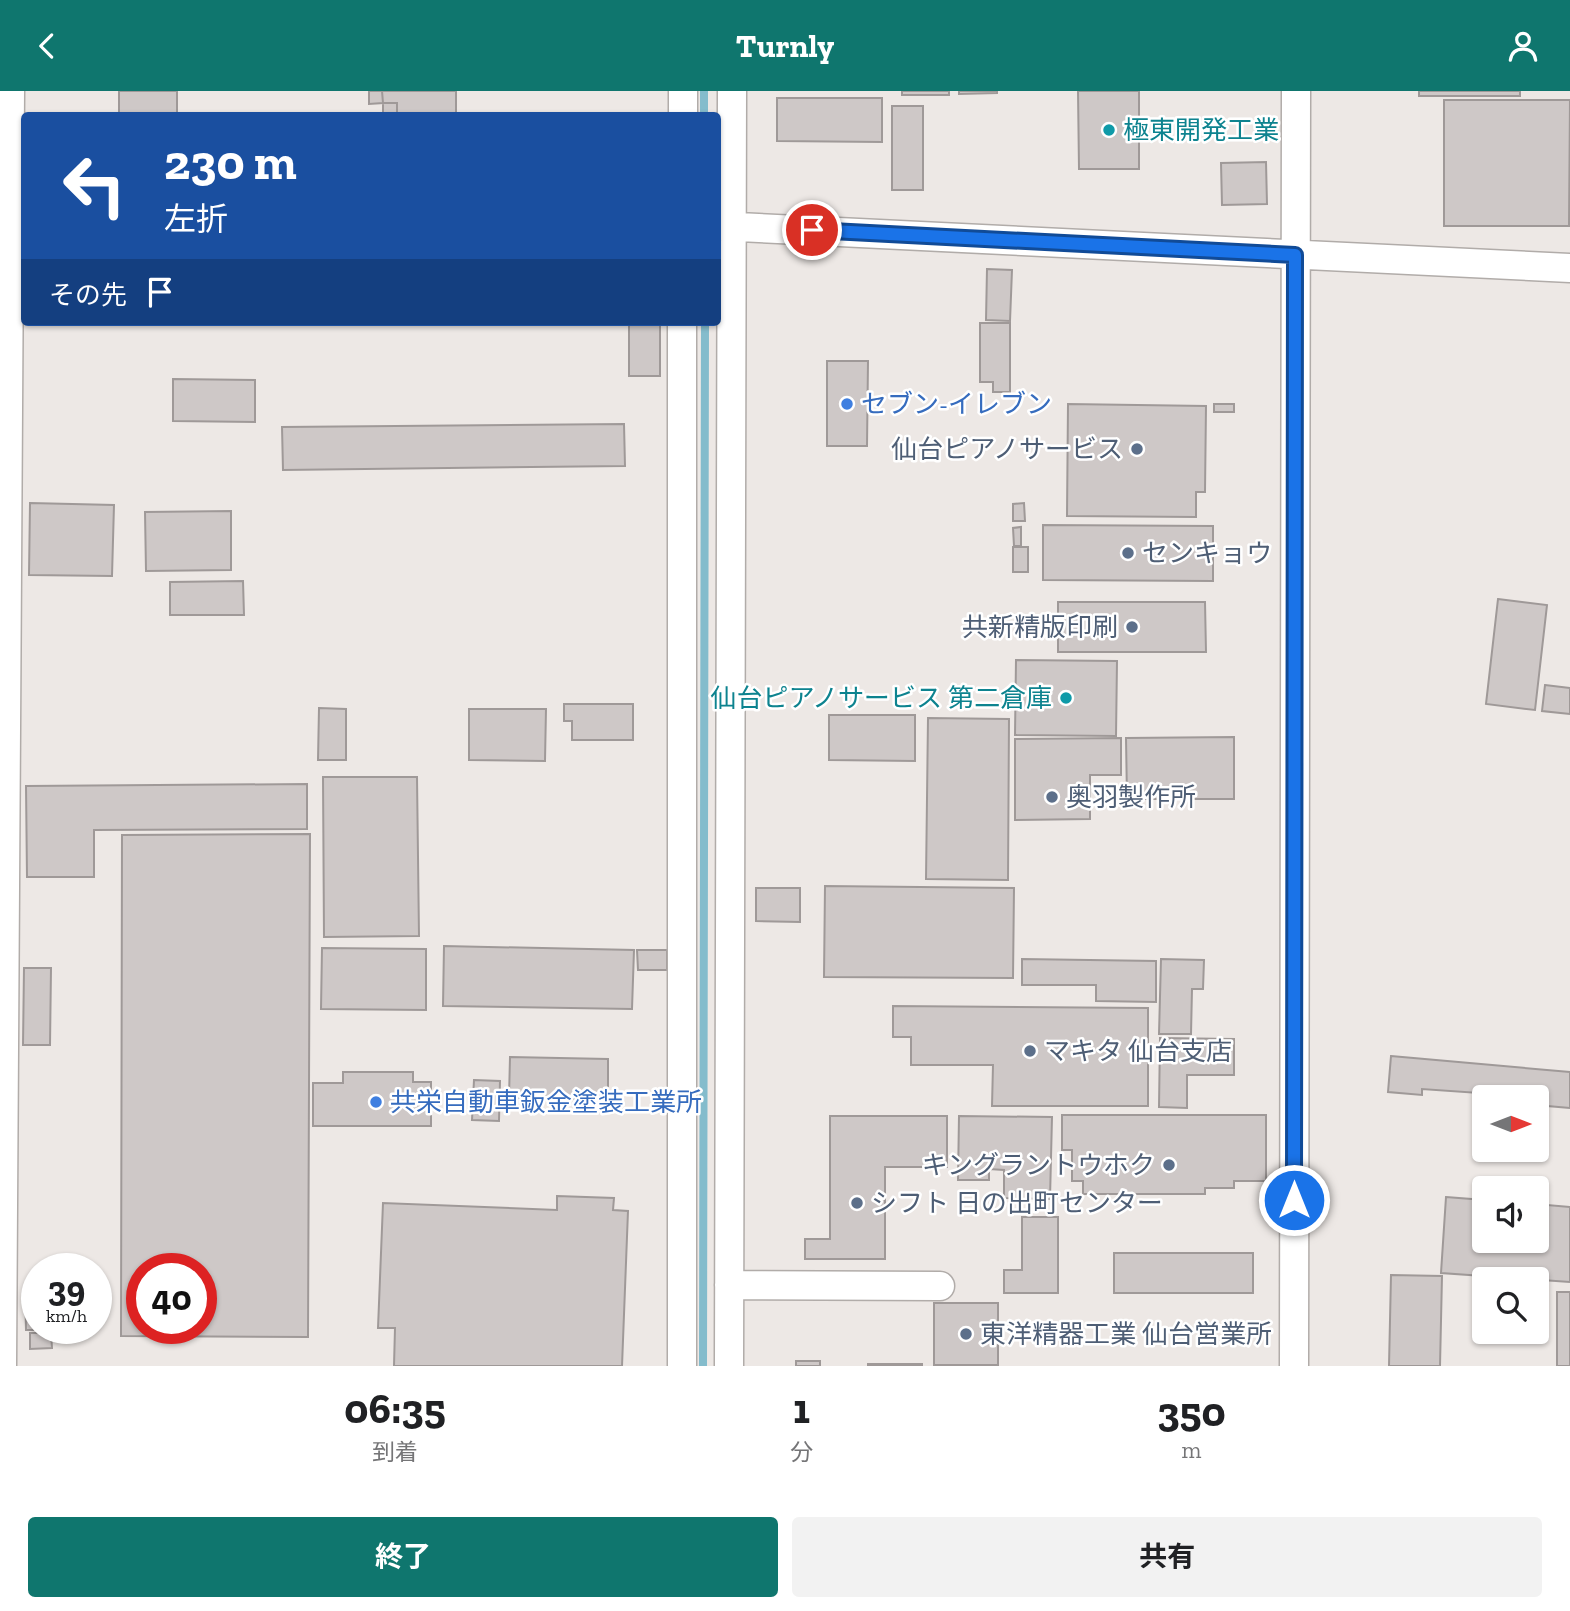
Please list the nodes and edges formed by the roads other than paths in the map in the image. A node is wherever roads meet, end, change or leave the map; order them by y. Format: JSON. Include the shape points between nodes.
{"nodes":[{"id":1,"x":10,"y":91,"type":"edge"},
{"id":2,"x":683,"y":91,"type":"edge"},
{"id":3,"x":732,"y":91,"type":"edge"},
{"id":4,"x":1296,"y":91,"type":"edge"},
{"id":5,"x":683,"y":112,"type":"edge"},
{"id":6,"x":12,"y":193,"type":"edge"},
{"id":7,"x":725,"y":226,"type":"edge"},
{"id":8,"x":1295,"y":255,"type":"junction"},
{"id":9,"x":1570,"y":268,"type":"edge"},
{"id":10,"x":682,"y":326,"type":"edge"},
{"id":11,"x":729,"y":1285,"type":"junction"},
{"id":12,"x":940,"y":1286,"type":"dead end"},
{"id":13,"x":2,"y":1366,"type":"edge"},
{"id":14,"x":682,"y":1366,"type":"edge"},
{"id":15,"x":729,"y":1366,"type":"edge"},
{"id":16,"x":1294,"y":1366,"type":"edge"}],
"edges":[{"from":1,"to":6,"type":"street"},
{"from":2,"to":5,"type":"street"},
{"from":3,"to":7,"type":"street"},
{"from":4,"to":8,"type":"street"},
{"from":6,"to":13,"type":"street"},
{"from":7,"to":8,"type":"street"},
{"from":7,"to":11,"type":"street"},
{"from":8,"to":9,"type":"street"},
{"from":8,"to":16,"type":"street"},
{"from":10,"to":14,"type":"street"},
{"from":11,"to":12,"type":"street"},
{"from":11,"to":15,"type":"street"}]}
